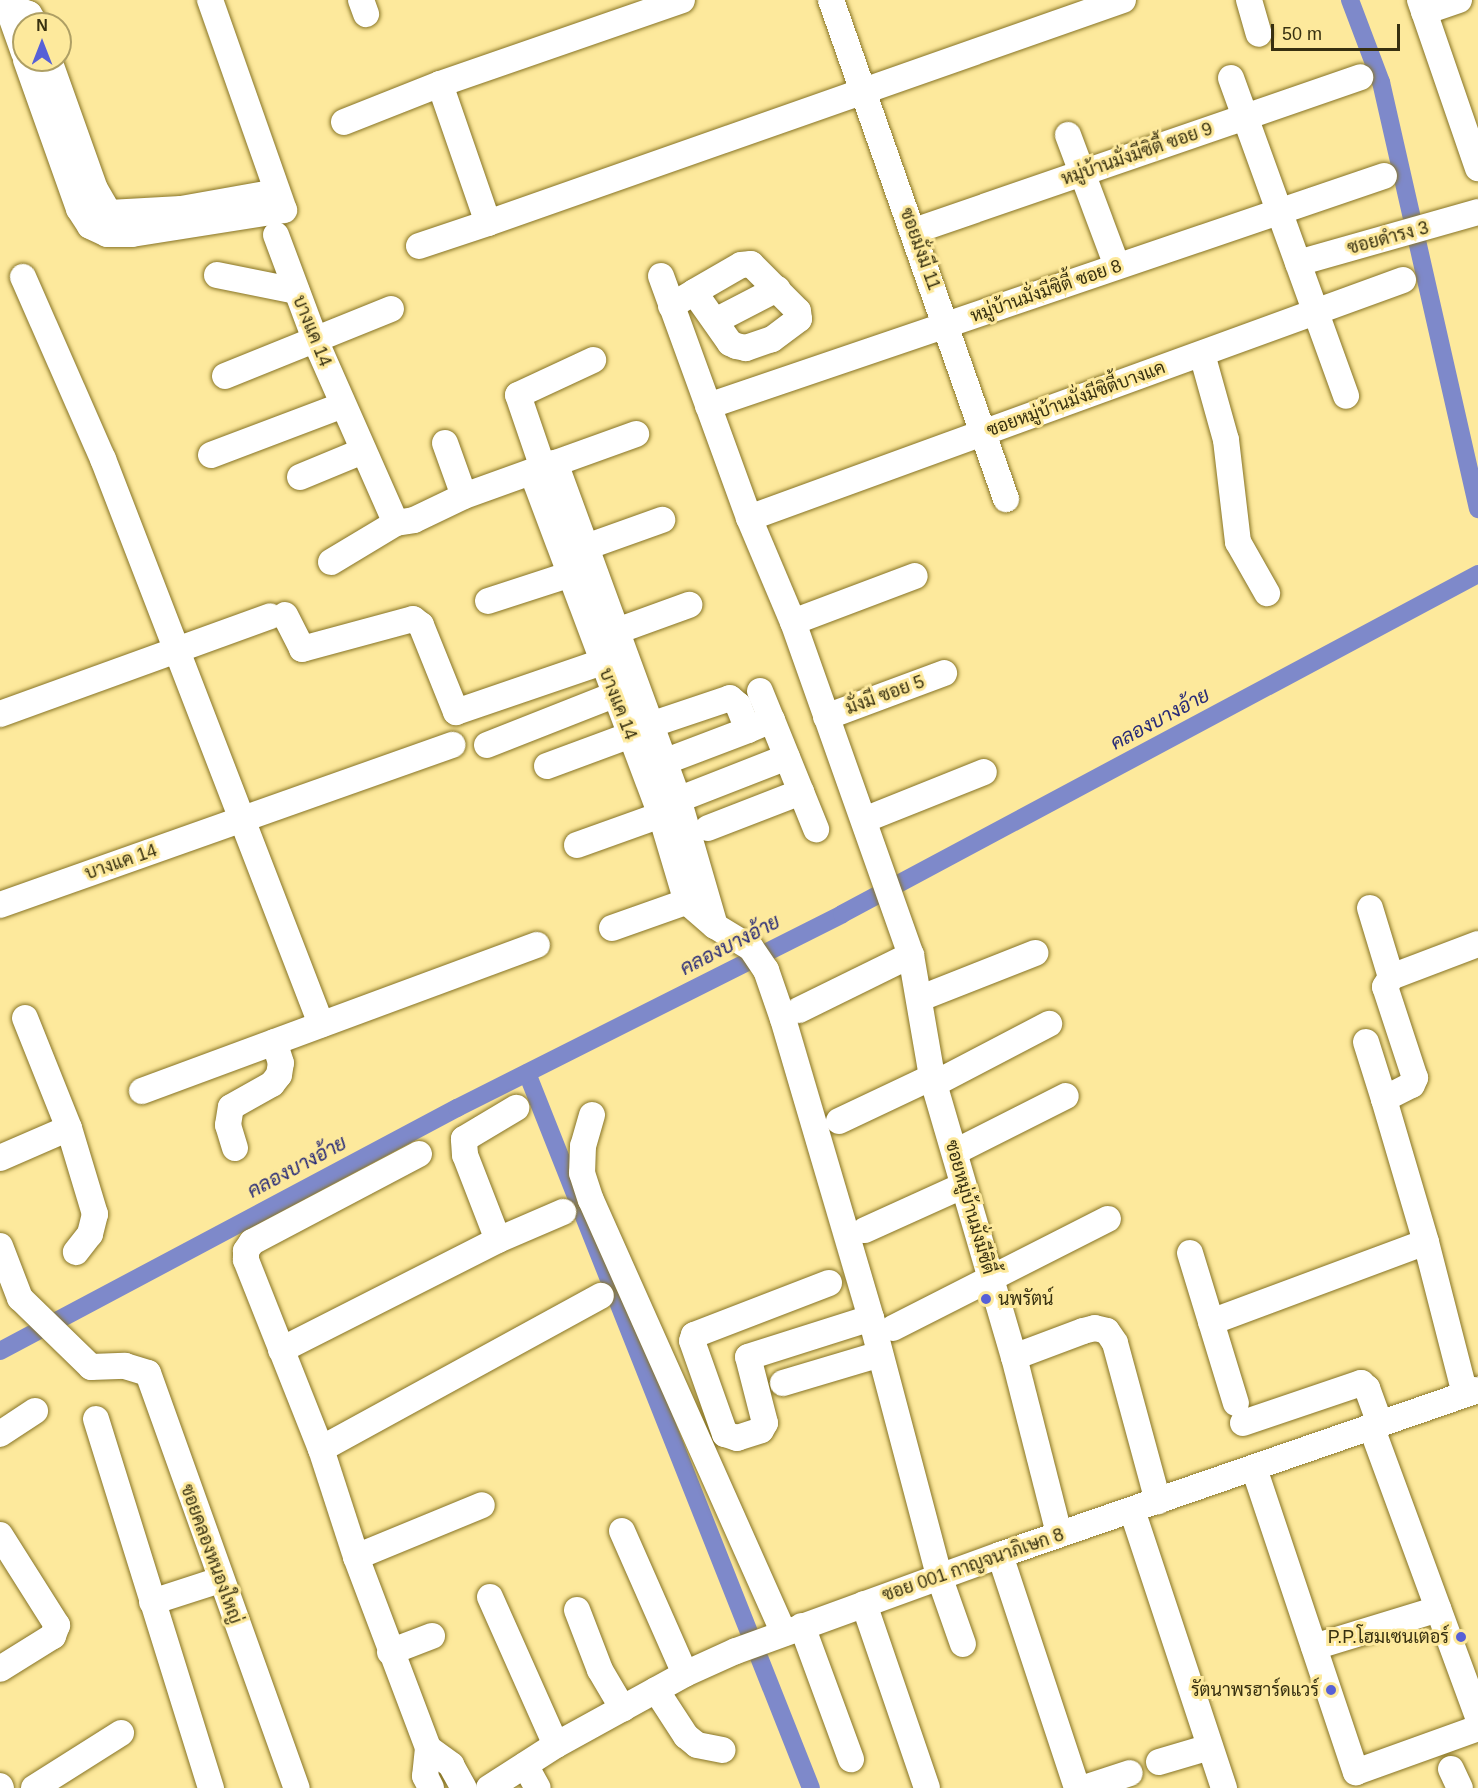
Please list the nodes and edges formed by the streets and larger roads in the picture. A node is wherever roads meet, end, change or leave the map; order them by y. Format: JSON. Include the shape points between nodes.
{"nodes":[{"id":1,"x":191,"y":0,"type":"edge"},
{"id":2,"x":210,"y":0,"type":"edge"},
{"id":3,"x":682,"y":0,"type":"edge"},
{"id":4,"x":831,"y":0,"type":"edge"},
{"id":5,"x":1123,"y":0,"type":"edge"},
{"id":6,"x":1249,"y":0,"type":"edge"},
{"id":7,"x":1459,"y":0,"type":"edge"},
{"id":8,"x":4,"y":5,"type":"edge"},
{"id":9,"x":1422,"y":6,"type":"edge"},
{"id":10,"x":24,"y":12,"type":"edge"},
{"id":11,"x":12,"y":24,"type":"edge"},
{"id":12,"x":1259,"y":34,"type":"dead end"},
{"id":13,"x":216,"y":46,"type":"junction"},
{"id":14,"x":31,"y":72,"type":"edge"},
{"id":15,"x":53,"y":72,"type":"edge"},
{"id":16,"x":1360,"y":77,"type":"dead end"},
{"id":17,"x":1231,"y":78,"type":"dead end"},
{"id":18,"x":440,"y":84,"type":"junction"},
{"id":19,"x":863,"y":90,"type":"junction"},
{"id":20,"x":1246,"y":117,"type":"junction"},
{"id":21,"x":344,"y":122,"type":"dead end"},
{"id":22,"x":1068,"y":135,"type":"dead end"},
{"id":23,"x":1478,"y":168,"type":"edge"},
{"id":24,"x":1082,"y":173,"type":"junction"},
{"id":25,"x":1383,"y":176,"type":"dead end"},
{"id":26,"x":271,"y":209,"type":"junction"},
{"id":27,"x":1277,"y":211,"type":"junction"},
{"id":28,"x":1478,"y":212,"type":"edge"},
{"id":29,"x":488,"y":223,"type":"junction"},
{"id":30,"x":914,"y":231,"type":"junction"},
{"id":31,"x":418,"y":246,"type":"dead end"},
{"id":32,"x":1298,"y":263,"type":"junction"},
{"id":33,"x":1117,"y":266,"type":"junction"},
{"id":34,"x":217,"y":274,"type":"dead end"},
{"id":35,"x":662,"y":276,"type":"dead end"},
{"id":36,"x":23,"y":277,"type":"dead end"},
{"id":37,"x":1403,"y":280,"type":"dead end"},
{"id":38,"x":777,"y":289,"type":"junction"},
{"id":39,"x":296,"y":291,"type":"junction"},
{"id":40,"x":694,"y":292,"type":"junction"},
{"id":41,"x":671,"y":306,"type":"junction"},
{"id":42,"x":391,"y":309,"type":"dead end"},
{"id":43,"x":1316,"y":313,"type":"junction"},
{"id":44,"x":717,"y":320,"type":"junction"},
{"id":45,"x":948,"y":326,"type":"junction"},
{"id":46,"x":316,"y":342,"type":"junction"},
{"id":47,"x":1202,"y":354,"type":"junction"},
{"id":48,"x":593,"y":360,"type":"dead end"},
{"id":49,"x":225,"y":376,"type":"dead end"},
{"id":50,"x":1346,"y":396,"type":"dead end"},
{"id":51,"x":343,"y":405,"type":"junction"},
{"id":52,"x":708,"y":406,"type":"junction"},
{"id":53,"x":984,"y":433,"type":"junction"},
{"id":54,"x":636,"y":434,"type":"dead end"},
{"id":55,"x":445,"y":443,"type":"dead end"},
{"id":56,"x":363,"y":451,"type":"junction"},
{"id":57,"x":211,"y":454,"type":"dead end"},
{"id":58,"x":543,"y":468,"type":"junction"},
{"id":59,"x":300,"y":477,"type":"dead end"},
{"id":60,"x":464,"y":496,"type":"junction"},
{"id":61,"x":1006,"y":499,"type":"dead end"},
{"id":62,"x":749,"y":518,"type":"junction"},
{"id":63,"x":662,"y":520,"type":"dead end"},
{"id":64,"x":396,"y":523,"type":"junction"},
{"id":65,"x":586,"y":547,"type":"junction"},
{"id":66,"x":331,"y":562,"type":"dead end"},
{"id":67,"x":571,"y":574,"type":"junction"},
{"id":68,"x":915,"y":576,"type":"dead end"},
{"id":69,"x":1267,"y":592,"type":"dead end"},
{"id":70,"x":488,"y":601,"type":"dead end"},
{"id":71,"x":689,"y":604,"type":"dead end"},
{"id":72,"x":793,"y":622,"type":"junction"},
{"id":73,"x":617,"y":631,"type":"junction"},
{"id":74,"x":177,"y":650,"type":"junction"},
{"id":75,"x":602,"y":662,"type":"junction"},
{"id":76,"x":944,"y":673,"type":"dead end"},
{"id":77,"x":625,"y":691,"type":"junction"},
{"id":78,"x":760,"y":691,"type":"dead end"},
{"id":79,"x":0,"y":714,"type":"edge"},
{"id":80,"x":826,"y":717,"type":"junction"},
{"id":81,"x":772,"y":720,"type":"junction"},
{"id":82,"x":640,"y":730,"type":"junction"},
{"id":83,"x":748,"y":730,"type":"junction"},
{"id":84,"x":453,"y":745,"type":"dead end"},
{"id":85,"x":487,"y":745,"type":"dead end"},
{"id":86,"x":677,"y":757,"type":"dead end"},
{"id":87,"x":787,"y":757,"type":"junction"},
{"id":88,"x":547,"y":766,"type":"dead end"},
{"id":89,"x":984,"y":772,"type":"dead end"},
{"id":90,"x":801,"y":792,"type":"junction"},
{"id":91,"x":671,"y":804,"type":"junction"},
{"id":92,"x":242,"y":819,"type":"junction"},
{"id":93,"x":864,"y":819,"type":"junction"},
{"id":94,"x":708,"y":828,"type":"dead end"},
{"id":95,"x":816,"y":829,"type":"dead end"},
{"id":96,"x":577,"y":845,"type":"dead end"},
{"id":97,"x":698,"y":898,"type":"junction"},
{"id":98,"x":0,"y":905,"type":"edge"},
{"id":99,"x":1370,"y":908,"type":"dead end"},
{"id":100,"x":612,"y":928,"type":"dead end"},
{"id":101,"x":1478,"y":944,"type":"edge"},
{"id":102,"x":537,"y":945,"type":"dead end"},
{"id":103,"x":1035,"y":954,"type":"dead end"},
{"id":104,"x":911,"y":955,"type":"junction"},
{"id":105,"x":1391,"y":977,"type":"junction"},
{"id":106,"x":921,"y":998,"type":"junction"},
{"id":107,"x":799,"y":1010,"type":"dead end"},
{"id":108,"x":25,"y":1018,"type":"dead end"},
{"id":109,"x":321,"y":1024,"type":"junction"},
{"id":110,"x":1048,"y":1024,"type":"dead end"},
{"id":111,"x":274,"y":1042,"type":"junction"},
{"id":112,"x":1366,"y":1042,"type":"dead end"},
{"id":113,"x":933,"y":1081,"type":"junction"},
{"id":114,"x":142,"y":1091,"type":"dead end"},
{"id":115,"x":1066,"y":1096,"type":"dead end"},
{"id":116,"x":1383,"y":1100,"type":"junction"},
{"id":117,"x":516,"y":1108,"type":"dead end"},
{"id":118,"x":592,"y":1115,"type":"dead end"},
{"id":119,"x":839,"y":1121,"type":"dead end"},
{"id":120,"x":69,"y":1128,"type":"junction"},
{"id":121,"x":236,"y":1148,"type":"dead end"},
{"id":122,"x":955,"y":1152,"type":"junction"},
{"id":123,"x":418,"y":1154,"type":"dead end"},
{"id":124,"x":0,"y":1158,"type":"edge"},
{"id":125,"x":962,"y":1186,"type":"junction"},
{"id":126,"x":563,"y":1212,"type":"dead end"},
{"id":127,"x":1108,"y":1219,"type":"dead end"},
{"id":128,"x":865,"y":1230,"type":"dead end"},
{"id":129,"x":498,"y":1240,"type":"junction"},
{"id":130,"x":1426,"y":1242,"type":"junction"},
{"id":131,"x":0,"y":1246,"type":"edge"},
{"id":132,"x":76,"y":1252,"type":"dead end"},
{"id":133,"x":1190,"y":1253,"type":"dead end"},
{"id":134,"x":991,"y":1280,"type":"junction"},
{"id":135,"x":829,"y":1283,"type":"dead end"},
{"id":136,"x":601,"y":1296,"type":"dead end"},
{"id":137,"x":736,"y":1320,"type":"junction"},
{"id":138,"x":1211,"y":1322,"type":"junction"},
{"id":139,"x":882,"y":1323,"type":"junction"},
{"id":140,"x":281,"y":1350,"type":"junction"},
{"id":141,"x":880,"y":1354,"type":"junction"},
{"id":142,"x":748,"y":1356,"type":"junction"},
{"id":143,"x":1014,"y":1357,"type":"junction"},
{"id":144,"x":783,"y":1383,"type":"dead end"},
{"id":145,"x":1471,"y":1392,"type":"edge"},
{"id":146,"x":35,"y":1412,"type":"dead end"},
{"id":147,"x":96,"y":1419,"type":"dead end"},
{"id":148,"x":1376,"y":1424,"type":"junction"},
{"id":149,"x":0,"y":1434,"type":"edge"},
{"id":150,"x":321,"y":1449,"type":"junction"},
{"id":151,"x":1254,"y":1468,"type":"junction"},
{"id":152,"x":1158,"y":1501,"type":"junction"},
{"id":153,"x":482,"y":1505,"type":"dead end"},
{"id":154,"x":1132,"y":1510,"type":"junction"},
{"id":155,"x":622,"y":1531,"type":"dead end"},
{"id":156,"x":1059,"y":1534,"type":"junction"},
{"id":157,"x":0,"y":1535,"type":"edge"},
{"id":158,"x":1000,"y":1555,"type":"junction"},
{"id":159,"x":356,"y":1557,"type":"junction"},
{"id":160,"x":939,"y":1576,"type":"junction"},
{"id":161,"x":220,"y":1580,"type":"junction"},
{"id":162,"x":490,"y":1597,"type":"dead end"},
{"id":163,"x":152,"y":1602,"type":"junction"},
{"id":164,"x":864,"y":1604,"type":"junction"},
{"id":165,"x":1438,"y":1609,"type":"junction"},
{"id":166,"x":578,"y":1610,"type":"dead end"},
{"id":167,"x":793,"y":1629,"type":"junction"},
{"id":168,"x":432,"y":1636,"type":"dead end"},
{"id":169,"x":963,"y":1644,"type":"dead end"},
{"id":170,"x":1314,"y":1647,"type":"junction"},
{"id":171,"x":390,"y":1652,"type":"junction"},
{"id":172,"x":0,"y":1669,"type":"edge"},
{"id":173,"x":685,"y":1674,"type":"junction"},
{"id":174,"x":656,"y":1690,"type":"junction"},
{"id":175,"x":623,"y":1709,"type":"junction"},
{"id":176,"x":1478,"y":1717,"type":"edge"},
{"id":177,"x":1478,"y":1728,"type":"edge"},
{"id":178,"x":121,"y":1733,"type":"dead end"},
{"id":179,"x":556,"y":1745,"type":"junction"},
{"id":180,"x":1210,"y":1747,"type":"junction"},
{"id":181,"x":428,"y":1748,"type":"junction"},
{"id":182,"x":723,"y":1750,"type":"dead end"},
{"id":183,"x":852,"y":1759,"type":"dead end"},
{"id":184,"x":1159,"y":1762,"type":"dead end"},
{"id":185,"x":525,"y":1765,"type":"junction"},
{"id":186,"x":1130,"y":1773,"type":"dead end"},
{"id":187,"x":496,"y":1786,"type":"edge"},
{"id":188,"x":33,"y":1788,"type":"edge"},
{"id":189,"x":211,"y":1788,"type":"edge"},
{"id":190,"x":297,"y":1788,"type":"edge"},
{"id":191,"x":431,"y":1788,"type":"edge"},
{"id":192,"x":464,"y":1788,"type":"edge"},
{"id":193,"x":538,"y":1788,"type":"edge"},
{"id":194,"x":927,"y":1788,"type":"edge"},
{"id":195,"x":1077,"y":1788,"type":"edge"},
{"id":196,"x":1083,"y":1788,"type":"edge"},
{"id":197,"x":1224,"y":1788,"type":"edge"}],
"edges":[{"from":1,"to":13,"type":"street"},
{"from":2,"to":13,"type":"street"},
{"from":3,"to":18,"type":"street"},
{"from":4,"to":19,"type":"street","name":"ซอยมั่งมี 11"},
{"from":5,"to":19,"type":"street"},
{"from":6,"to":12,"type":"street"},
{"from":7,"to":9,"type":"street"},
{"from":8,"to":10,"type":"street"},
{"from":8,"to":11,"type":"street"},
{"from":9,"to":23,"type":"street"},
{"from":13,"to":26,"type":"street","name":"บางแค 14"},
{"from":14,"to":26,"type":"street","via":[[79,209],[90,226],[107,234],[132,234]]},
{"from":15,"to":26,"type":"street","via":[[95,189],[109,213]]},
{"from":16,"to":20,"type":"street","name":"หมู่บ้านมั่งมีซิตี้ ซอย 9"},
{"from":17,"to":20,"type":"street"},
{"from":18,"to":21,"type":"street"},
{"from":18,"to":29,"type":"street"},
{"from":19,"to":29,"type":"street"},
{"from":19,"to":30,"type":"street","name":"ซอยมั่งมี 11"},
{"from":20,"to":24,"type":"street","name":"หมู่บ้านมั่งมีซิตี้ ซอย 9"},
{"from":20,"to":27,"type":"street"},
{"from":22,"to":24,"type":"street"},
{"from":24,"to":30,"type":"street","name":"หมู่บ้านมั่งมีซิตี้ ซอย 9"},
{"from":24,"to":33,"type":"street"},
{"from":25,"to":27,"type":"street","name":"หมู่บ้านมั่งมีซิตี้ ซอย 8"},
{"from":26,"to":39,"type":"street","name":"บางแค 14"},
{"from":27,"to":32,"type":"street"},
{"from":27,"to":33,"type":"street","name":"หมู่บ้านมั่งมีซิตี้ ซอย 8"},
{"from":28,"to":32,"type":"street","name":"ซอยดำรง 3"},
{"from":29,"to":31,"type":"street"},
{"from":30,"to":45,"type":"street","name":"ซอยมั่งมี 11"},
{"from":32,"to":43,"type":"street"},
{"from":33,"to":45,"type":"street","name":"หมู่บ้านมั่งมีซิตี้ ซอย 8"},
{"from":34,"to":39,"type":"street"},
{"from":35,"to":41,"type":"street"},
{"from":36,"to":74,"type":"street","via":[[103,459]]},
{"from":37,"to":43,"type":"street","name":"ซอยหมู่บ้านมั่งมีซิตี้บางแค"},
{"from":38,"to":40,"type":"street","via":[[751,264],[741,265]]},
{"from":38,"to":44,"type":"street"},
{"from":38,"to":44,"type":"street","via":[[798,311],[799,319],[772,339],[746,348],[736,346],[730,343]]},
{"from":39,"to":46,"type":"street","name":"บางแค 14"},
{"from":40,"to":41,"type":"street"},
{"from":40,"to":44,"type":"street"},
{"from":41,"to":52,"type":"street"},
{"from":42,"to":46,"type":"street"},
{"from":43,"to":47,"type":"street","name":"ซอยหมู่บ้านมั่งมีซิตี้บางแค"},
{"from":43,"to":50,"type":"street"},
{"from":45,"to":52,"type":"street","name":"หมู่บ้านมั่งมีซิตี้ ซอย 8"},
{"from":45,"to":53,"type":"street","name":"ซอยมั่งมี 11"},
{"from":46,"to":49,"type":"street"},
{"from":46,"to":51,"type":"street","name":"บางแค 14"},
{"from":47,"to":53,"type":"street","name":"ซอยหมู่บ้านมั่งมีซิตี้บางแค"},
{"from":47,"to":69,"type":"street","via":[[1226,440],[1238,542]]},
{"from":48,"to":58,"type":"street","via":[[518,395]]},
{"from":51,"to":56,"type":"street","name":"บางแค 14"},
{"from":51,"to":57,"type":"street"},
{"from":52,"to":62,"type":"street"},
{"from":53,"to":61,"type":"street","name":"ซอยมั่งมี 11"},
{"from":53,"to":62,"type":"street","name":"ซอยหมู่บ้านมั่งมีซิตี้บางแค"},
{"from":54,"to":58,"type":"street"},
{"from":55,"to":60,"type":"street"},
{"from":56,"to":59,"type":"street"},
{"from":56,"to":64,"type":"street","name":"บางแค 14"},
{"from":58,"to":60,"type":"street"},
{"from":58,"to":65,"type":"street","name":"บางแค 14"},
{"from":58,"to":67,"type":"street","name":"บางแค 14"},
{"from":60,"to":64,"type":"street","via":[[414,520]]},
{"from":62,"to":72,"type":"street"},
{"from":63,"to":65,"type":"street"},
{"from":64,"to":66,"type":"street"},
{"from":65,"to":73,"type":"street","name":"บางแค 14"},
{"from":67,"to":70,"type":"street"},
{"from":67,"to":75,"type":"street","name":"บางแค 14"},
{"from":68,"to":72,"type":"street"},
{"from":71,"to":73,"type":"street"},
{"from":72,"to":80,"type":"street"},
{"from":73,"to":77,"type":"street","name":"บางแค 14"},
{"from":74,"to":75,"type":"street","via":[[277,615],[302,649],[413,619],[421,625],[456,712]]},
{"from":74,"to":79,"type":"street"},
{"from":74,"to":92,"type":"street"},
{"from":75,"to":77,"type":"street","name":"บางแค 14"},
{"from":76,"to":80,"type":"street","name":"มั่งมี ซอย 5"},
{"from":77,"to":82,"type":"street","name":"บางแค 14"},
{"from":77,"to":85,"type":"street"},
{"from":78,"to":81,"type":"street"},
{"from":80,"to":93,"type":"street"},
{"from":81,"to":83,"type":"street"},
{"from":81,"to":87,"type":"street"},
{"from":82,"to":83,"type":"street","via":[[730,698],[738,705]]},
{"from":82,"to":88,"type":"street"},
{"from":82,"to":91,"type":"street","name":"บางแค 14"},
{"from":83,"to":86,"type":"street"},
{"from":84,"to":92,"type":"street","name":"บางแค 14"},
{"from":87,"to":90,"type":"street"},
{"from":87,"to":91,"type":"street"},
{"from":89,"to":93,"type":"street"},
{"from":90,"to":94,"type":"street"},
{"from":90,"to":95,"type":"street"},
{"from":91,"to":96,"type":"street"},
{"from":91,"to":97,"type":"street","name":"บางแค 14"},
{"from":92,"to":98,"type":"street","name":"บางแค 14"},
{"from":92,"to":109,"type":"street"},
{"from":93,"to":104,"type":"street","name":"ซอยหมู่บ้านมั่งมีซิตี้"},
{"from":97,"to":100,"type":"street"},
{"from":97,"to":139,"type":"street","name":"บางแค 14","via":[[715,926],[751,948],[766,970]]},
{"from":99,"to":105,"type":"street"},
{"from":101,"to":105,"type":"street"},
{"from":102,"to":109,"type":"street"},
{"from":103,"to":106,"type":"street"},
{"from":104,"to":106,"type":"street","name":"ซอยหมู่บ้านมั่งมีซิตี้"},
{"from":104,"to":107,"type":"street"},
{"from":105,"to":116,"type":"street","via":[[1385,987],[1415,1078],[1412,1085]]},
{"from":106,"to":113,"type":"street","name":"ซอยหมู่บ้านมั่งมีซิตี้"},
{"from":108,"to":120,"type":"street"},
{"from":109,"to":111,"type":"street"},
{"from":110,"to":113,"type":"street"},
{"from":111,"to":114,"type":"street"},
{"from":111,"to":121,"type":"street","via":[[281,1063],[279,1075],[272,1084],[231,1107],[228,1125]]},
{"from":112,"to":116,"type":"street"},
{"from":113,"to":119,"type":"street"},
{"from":113,"to":122,"type":"street","name":"ซอยหมู่บ้านมั่งมีซิตี้"},
{"from":115,"to":122,"type":"street"},
{"from":116,"to":130,"type":"street"},
{"from":117,"to":129,"type":"street","via":[[464,1139],[465,1155]]},
{"from":118,"to":167,"type":"street","via":[[583,1146],[582,1173],[591,1200]]},
{"from":120,"to":124,"type":"street"},
{"from":120,"to":132,"type":"street","via":[[95,1214],[90,1234]]},
{"from":122,"to":125,"type":"street","name":"ซอยหมู่บ้านมั่งมีซิตี้"},
{"from":123,"to":140,"type":"street","via":[[252,1242],[246,1260]]},
{"from":125,"to":128,"type":"street"},
{"from":125,"to":134,"type":"street","name":"ซอยหมู่บ้านมั่งมีซิตี้"},
{"from":126,"to":129,"type":"street"},
{"from":127,"to":134,"type":"street"},
{"from":129,"to":140,"type":"street"},
{"from":130,"to":138,"type":"street"},
{"from":130,"to":145,"type":"street"},
{"from":131,"to":161,"type":"street","name":"ซอยคลองหนองใหญ่","via":[[20,1298],[91,1366],[125,1366],[148,1373]]},
{"from":133,"to":138,"type":"street"},
{"from":134,"to":139,"type":"street"},
{"from":134,"to":143,"type":"street","name":"ซอยหมู่บ้านมั่งมีซิตี้"},
{"from":135,"to":137,"type":"street"},
{"from":136,"to":150,"type":"street"},
{"from":137,"to":142,"type":"street"},
{"from":137,"to":142,"type":"street","via":[[698,1332],[692,1341],[729,1437],[760,1430],[765,1424]]},
{"from":138,"to":148,"type":"street","via":[[1239,1413],[1361,1383],[1367,1388]]},
{"from":139,"to":141,"type":"street"},
{"from":139,"to":142,"type":"street"},
{"from":140,"to":150,"type":"street"},
{"from":141,"to":144,"type":"street"},
{"from":141,"to":160,"type":"street"},
{"from":143,"to":152,"type":"street","via":[[1083,1331],[1107,1331],[1115,1343]]},
{"from":143,"to":156,"type":"street","name":"ซอยหมู่บ้านมั่งมีซิตี้"},
{"from":145,"to":148,"type":"street","name":"ซอย 001 กาญจนาภิเษก 8"},
{"from":146,"to":149,"type":"street"},
{"from":147,"to":163,"type":"street"},
{"from":148,"to":151,"type":"street","name":"ซอย 001 กาญจนาภิเษก 8"},
{"from":148,"to":165,"type":"street"},
{"from":150,"to":159,"type":"street"},
{"from":151,"to":152,"type":"street","name":"ซอย 001 กาญจนาภิเษก 8"},
{"from":151,"to":170,"type":"street"},
{"from":152,"to":154,"type":"street","name":"ซอย 001 กาญจนาภิเษก 8"},
{"from":153,"to":159,"type":"street"},
{"from":154,"to":156,"type":"street","name":"ซอย 001 กาญจนาภิเษก 8"},
{"from":154,"to":180,"type":"street"},
{"from":155,"to":173,"type":"street"},
{"from":156,"to":158,"type":"street","name":"ซอย 001 กาญจนาภิเษก 8"},
{"from":157,"to":172,"type":"street","via":[[57,1625],[53,1636]]},
{"from":158,"to":160,"type":"street","name":"ซอย 001 กาญจนาภิเษก 8"},
{"from":158,"to":195,"type":"street"},
{"from":159,"to":171,"type":"street"},
{"from":160,"to":164,"type":"street","name":"ซอย 001 กาญจนาภิเษก 8"},
{"from":160,"to":169,"type":"street"},
{"from":161,"to":163,"type":"street"},
{"from":161,"to":190,"type":"street","name":"ซอยคลองหนองใหญ่"},
{"from":162,"to":179,"type":"street"},
{"from":163,"to":189,"type":"street"},
{"from":164,"to":167,"type":"street","name":"ซอย 001 กาญจนาภิเษก 8"},
{"from":164,"to":194,"type":"street"},
{"from":165,"to":170,"type":"street"},
{"from":165,"to":176,"type":"street"},
{"from":166,"to":175,"type":"street","via":[[600,1670]]},
{"from":167,"to":173,"type":"street","name":"ซอย 001 กาญจนาภิเษก 8"},
{"from":167,"to":183,"type":"street"},
{"from":168,"to":171,"type":"street"},
{"from":170,"to":177,"type":"street","via":[[1356,1772]]},
{"from":171,"to":181,"type":"street"},
{"from":173,"to":174,"type":"street","name":"ซอย 001 กาญจนาภิเษก 8"},
{"from":174,"to":175,"type":"street","name":"ซอย 001 กาญจนาภิเษก 8"},
{"from":174,"to":182,"type":"street","via":[[686,1736],[697,1745]]},
{"from":175,"to":179,"type":"street","name":"ซอย 001 กาญจนาภิเษก 8"},
{"from":178,"to":188,"type":"street"},
{"from":179,"to":185,"type":"street","name":"ซอย 001 กาญจนาภิเษก 8"},
{"from":180,"to":184,"type":"street"},
{"from":180,"to":197,"type":"street"},
{"from":181,"to":191,"type":"street","via":[[425,1776]]},
{"from":181,"to":192,"type":"street","via":[[451,1765]]},
{"from":185,"to":187,"type":"street","name":"ซอย 001 กาญจนาภิเษก 8"},
{"from":185,"to":193,"type":"street"},
{"from":186,"to":196,"type":"street"}]}
